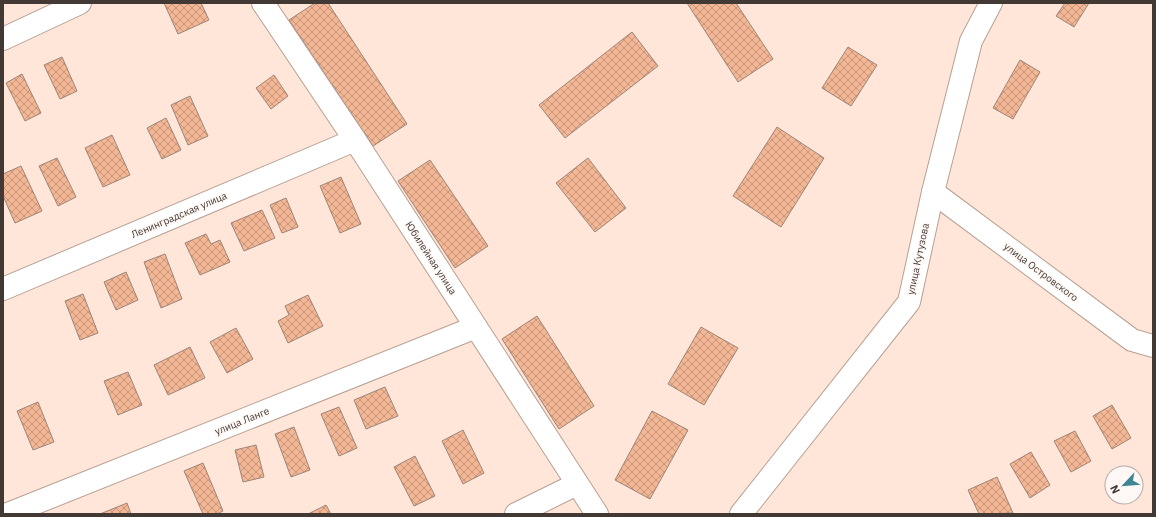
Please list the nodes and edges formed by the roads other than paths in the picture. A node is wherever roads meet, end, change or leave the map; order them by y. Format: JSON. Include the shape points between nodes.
{"nodes":[{"id":1,"x":80,"y":3,"type":"edge"},
{"id":2,"x":263,"y":3,"type":"edge"},
{"id":3,"x":991,"y":3,"type":"edge"},
{"id":4,"x":3,"y":39,"type":"edge"},
{"id":5,"x":355,"y":140,"type":"junction"},
{"id":6,"x":933,"y":192,"type":"junction"},
{"id":7,"x":3,"y":289,"type":"edge"},
{"id":8,"x":476,"y":327,"type":"junction"},
{"id":9,"x":1153,"y":346,"type":"edge"},
{"id":10,"x":578,"y":484,"type":"junction"},
{"id":11,"x":8,"y":514,"type":"edge"},
{"id":12,"x":516,"y":514,"type":"edge"},
{"id":13,"x":597,"y":514,"type":"edge"},
{"id":14,"x":741,"y":514,"type":"edge"}],
"edges":[{"from":1,"to":4,"type":"street"},
{"from":2,"to":5,"type":"street","name":"Юбилейная улица"},
{"from":3,"to":6,"type":"street","name":"улица Кутузова","via":[[971,41]]},
{"from":5,"to":7,"type":"street","name":"Ленинградская улица"},
{"from":5,"to":8,"type":"street","name":"Юбилейная улица"},
{"from":6,"to":9,"type":"street","name":"улица Островского","via":[[1132,340]]},
{"from":6,"to":14,"type":"street","name":"улица Кутузова","via":[[909,302]]},
{"from":8,"to":10,"type":"street","name":"Юбилейная улица"},
{"from":8,"to":11,"type":"street","name":"улица Ланге"},
{"from":10,"to":12,"type":"street"},
{"from":10,"to":13,"type":"street","name":"Юбилейная улица"}]}
